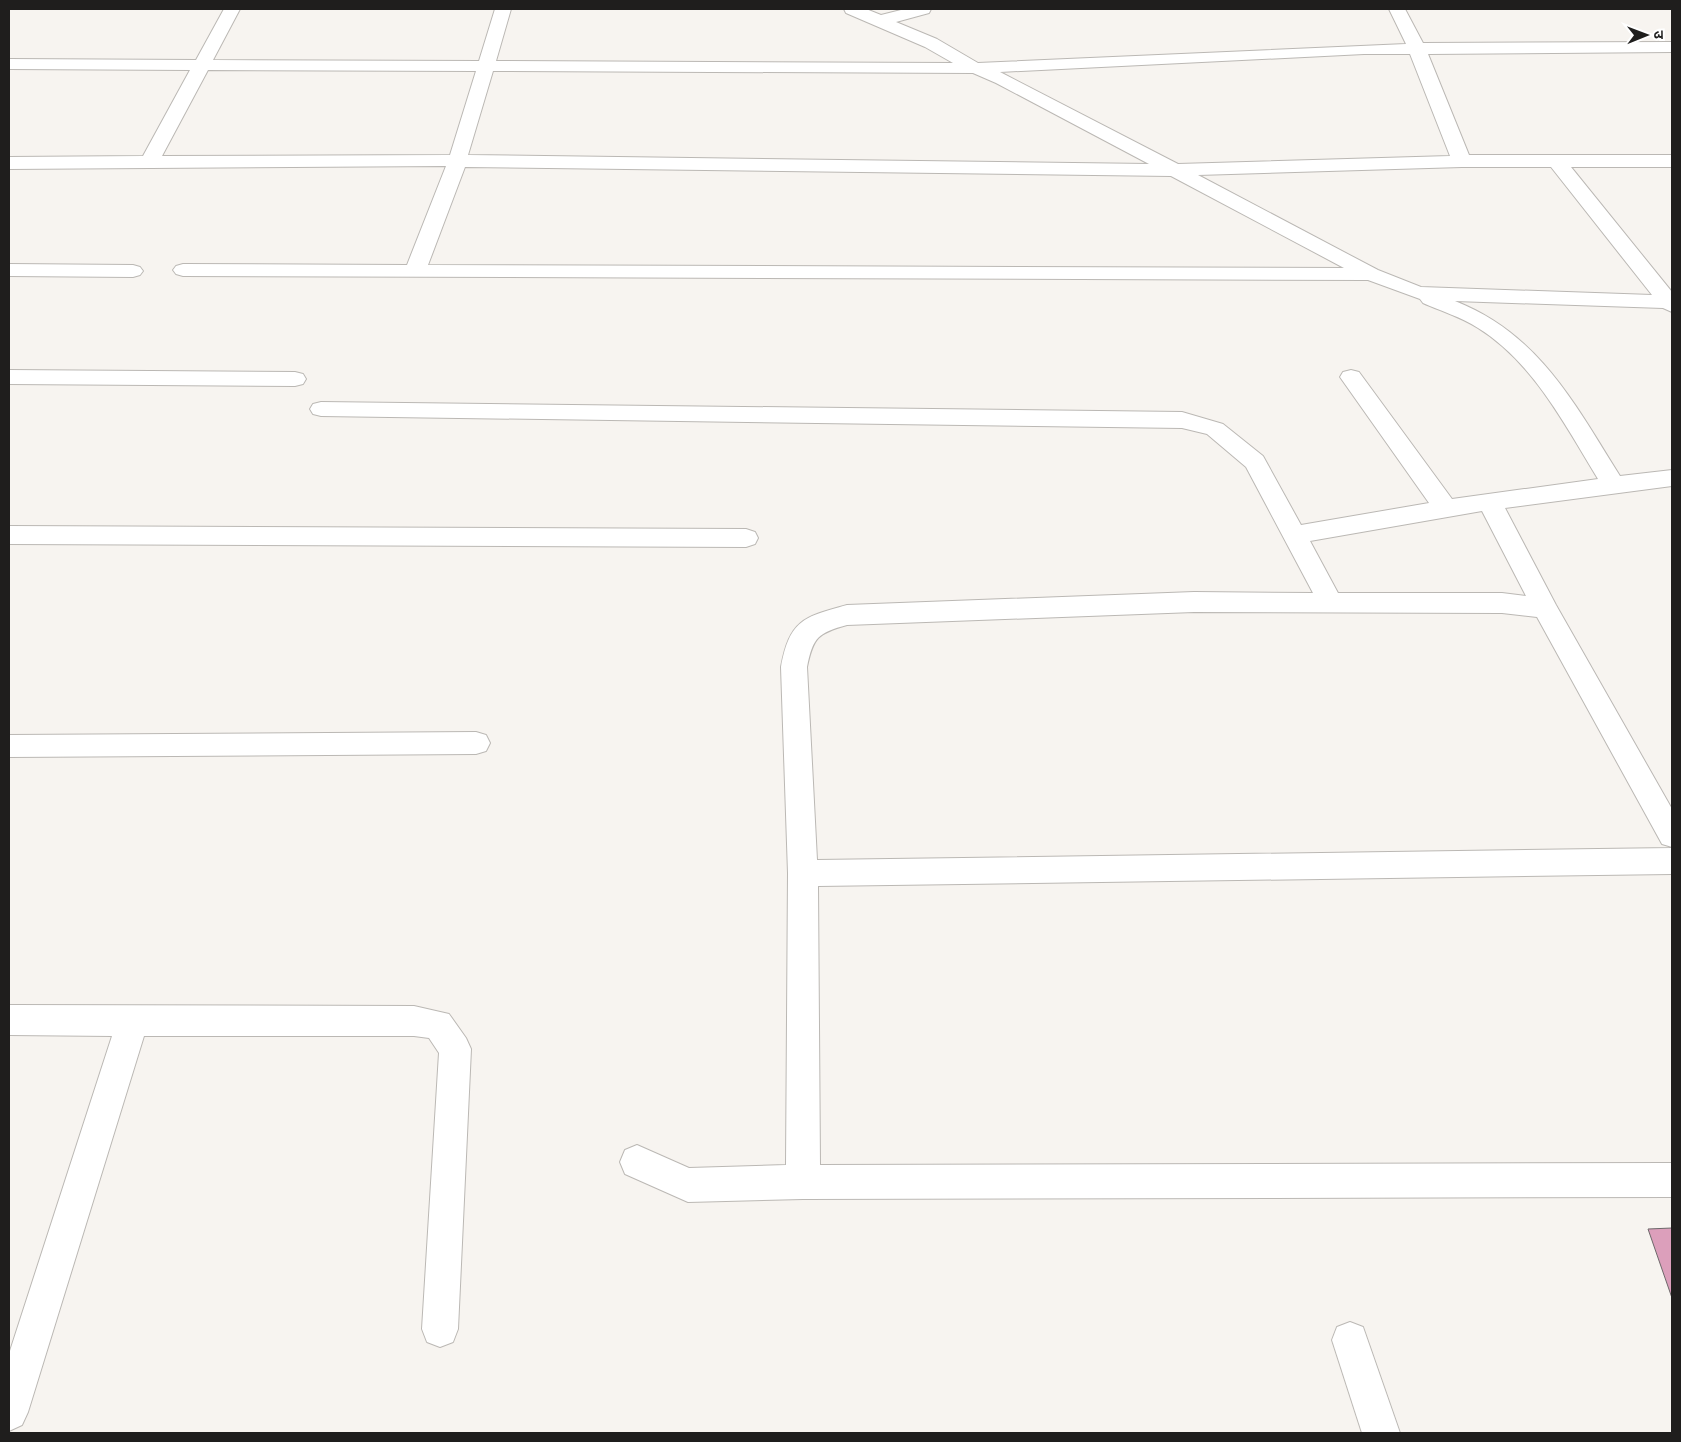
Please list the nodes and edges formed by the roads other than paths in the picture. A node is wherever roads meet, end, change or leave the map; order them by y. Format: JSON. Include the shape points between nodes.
{"nodes":[{"id":1,"x":232,"y":9,"type":"edge"},
{"id":2,"x":503,"y":9,"type":"edge"},
{"id":3,"x":852,"y":9,"type":"edge"},
{"id":4,"x":923,"y":9,"type":"edge"},
{"id":5,"x":1397,"y":9,"type":"edge"},
{"id":6,"x":880,"y":21,"type":"junction"},
{"id":7,"x":1672,"y":47,"type":"edge"},
{"id":8,"x":1418,"y":48,"type":"junction"},
{"id":9,"x":9,"y":64,"type":"edge"},
{"id":10,"x":202,"y":65,"type":"junction"},
{"id":11,"x":486,"y":66,"type":"junction"},
{"id":12,"x":975,"y":68,"type":"junction"},
{"id":13,"x":1672,"y":160,"type":"edge"},
{"id":14,"x":1462,"y":161,"type":"junction"},
{"id":15,"x":1556,"y":161,"type":"junction"},
{"id":16,"x":149,"y":162,"type":"junction"},
{"id":17,"x":457,"y":162,"type":"junction"},
{"id":18,"x":9,"y":163,"type":"edge"},
{"id":19,"x":1177,"y":170,"type":"junction"},
{"id":20,"x":9,"y":270,"type":"edge"},
{"id":21,"x":183,"y":270,"type":"dead end"},
{"id":22,"x":133,"y":271,"type":"dead end"},
{"id":23,"x":415,"y":271,"type":"junction"},
{"id":24,"x":1371,"y":274,"type":"junction"},
{"id":25,"x":1418,"y":293,"type":"junction"},
{"id":26,"x":1672,"y":303,"type":"edge"},
{"id":27,"x":1351,"y":376,"type":"dead end"},
{"id":28,"x":9,"y":377,"type":"edge"},
{"id":29,"x":295,"y":379,"type":"dead end"},
{"id":30,"x":321,"y":409,"type":"dead end"},
{"id":31,"x":1672,"y":478,"type":"edge"},
{"id":32,"x":1613,"y":485,"type":"junction"},
{"id":33,"x":1489,"y":501,"type":"junction"},
{"id":34,"x":1446,"y":508,"type":"junction"},
{"id":35,"x":9,"y":535,"type":"edge"},
{"id":36,"x":1295,"y":535,"type":"junction"},
{"id":37,"x":746,"y":538,"type":"dead end"},
{"id":38,"x":1332,"y":602,"type":"junction"},
{"id":39,"x":1544,"y":608,"type":"junction"},
{"id":40,"x":476,"y":743,"type":"dead end"},
{"id":41,"x":9,"y":746,"type":"edge"},
{"id":42,"x":1672,"y":835,"type":"edge"},
{"id":43,"x":1672,"y":861,"type":"edge"},
{"id":44,"x":803,"y":873,"type":"junction"},
{"id":45,"x":9,"y":1020,"type":"edge"},
{"id":46,"x":133,"y":1021,"type":"junction"},
{"id":47,"x":638,"y":1162,"type":"dead end"},
{"id":48,"x":1672,"y":1180,"type":"edge"},
{"id":49,"x":803,"y":1182,"type":"junction"},
{"id":50,"x":440,"y":1328,"type":"dead end"},
{"id":51,"x":1350,"y":1340,"type":"dead end"},
{"id":52,"x":9,"y":1412,"type":"edge"},
{"id":53,"x":1381,"y":1433,"type":"edge"}],
"edges":[{"from":1,"to":10,"type":"street"},
{"from":2,"to":11,"type":"street"},
{"from":3,"to":6,"type":"street"},
{"from":4,"to":6,"type":"street"},
{"from":5,"to":8,"type":"street"},
{"from":6,"to":12,"type":"street"},
{"from":7,"to":8,"type":"street"},
{"from":8,"to":12,"type":"street"},
{"from":8,"to":14,"type":"street"},
{"from":9,"to":10,"type":"street"},
{"from":10,"to":11,"type":"street"},
{"from":10,"to":16,"type":"street"},
{"from":11,"to":12,"type":"street"},
{"from":11,"to":17,"type":"street"},
{"from":12,"to":19,"type":"street"},
{"from":13,"to":15,"type":"street"},
{"from":14,"to":15,"type":"street"},
{"from":14,"to":19,"type":"street"},
{"from":15,"to":26,"type":"street"},
{"from":16,"to":17,"type":"street"},
{"from":16,"to":18,"type":"street"},
{"from":17,"to":19,"type":"street"},
{"from":17,"to":23,"type":"street"},
{"from":19,"to":24,"type":"street"},
{"from":20,"to":22,"type":"street"},
{"from":21,"to":23,"type":"street"},
{"from":23,"to":24,"type":"street"},
{"from":24,"to":25,"type":"street"},
{"from":25,"to":26,"type":"street"},
{"from":25,"to":32,"type":"street","via":[[1492,327],[1533,364]]},
{"from":27,"to":34,"type":"street"},
{"from":28,"to":29,"type":"street"},
{"from":30,"to":36,"type":"street","via":[[1182,420],[1215,429],[1255,462]]},
{"from":31,"to":32,"type":"street"},
{"from":32,"to":33,"type":"street"},
{"from":33,"to":34,"type":"street"},
{"from":33,"to":39,"type":"street"},
{"from":34,"to":36,"type":"street"},
{"from":35,"to":37,"type":"street"},
{"from":36,"to":38,"type":"street"},
{"from":38,"to":39,"type":"street","via":[[1502,603]]},
{"from":38,"to":44,"type":"street","via":[[1194,602],[847,615],[813,624],[798,645],[794,667]]},
{"from":39,"to":42,"type":"street"},
{"from":40,"to":41,"type":"street"},
{"from":43,"to":44,"type":"street"},
{"from":44,"to":49,"type":"street"},
{"from":45,"to":46,"type":"street"},
{"from":46,"to":50,"type":"street","via":[[414,1021],[438,1025],[455,1049]]},
{"from":46,"to":52,"type":"street"},
{"from":47,"to":49,"type":"street","via":[[688,1185]]},
{"from":48,"to":49,"type":"street"},
{"from":51,"to":53,"type":"street"}]}
